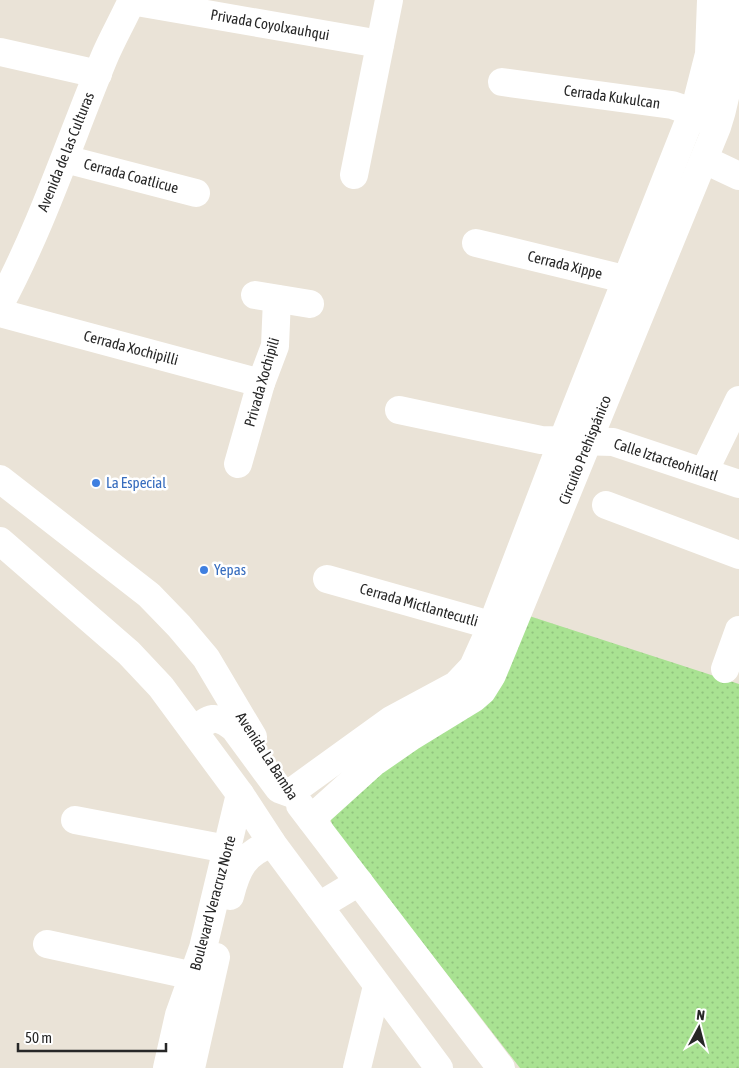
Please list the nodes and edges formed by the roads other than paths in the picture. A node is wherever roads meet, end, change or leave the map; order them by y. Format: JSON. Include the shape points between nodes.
{"nodes":[{"id":1,"x":132,"y":0,"type":"edge"},
{"id":2,"x":388,"y":0,"type":"edge"},
{"id":3,"x":711,"y":0,"type":"edge"},
{"id":4,"x":735,"y":0,"type":"edge"},
{"id":5,"x":380,"y":44,"type":"junction"},
{"id":6,"x":0,"y":52,"type":"edge"},
{"id":7,"x":98,"y":74,"type":"junction"},
{"id":8,"x":502,"y":82,"type":"dead end"},
{"id":9,"x":693,"y":112,"type":"junction"},
{"id":10,"x":717,"y":127,"type":"junction"},
{"id":11,"x":65,"y":159,"type":"junction"},
{"id":12,"x":705,"y":160,"type":"junction"},
{"id":13,"x":354,"y":175,"type":"dead end"},
{"id":14,"x":739,"y":176,"type":"edge"},
{"id":15,"x":196,"y":193,"type":"dead end"},
{"id":16,"x":476,"y":243,"type":"dead end"},
{"id":17,"x":626,"y":280,"type":"junction"},
{"id":18,"x":653,"y":286,"type":"junction"},
{"id":19,"x":0,"y":304,"type":"edge"},
{"id":20,"x":310,"y":304,"type":"dead end"},
{"id":21,"x":0,"y":313,"type":"edge"},
{"id":22,"x":262,"y":383,"type":"junction"},
{"id":23,"x":739,"y":400,"type":"edge"},
{"id":24,"x":399,"y":410,"type":"dead end"},
{"id":25,"x":589,"y":441,"type":"junction"},
{"id":26,"x":562,"y":442,"type":"junction"},
{"id":27,"x":238,"y":464,"type":"dead end"},
{"id":28,"x":704,"y":472,"type":"junction"},
{"id":29,"x":0,"y":479,"type":"edge"},
{"id":30,"x":739,"y":484,"type":"edge"},
{"id":31,"x":606,"y":505,"type":"dead end"},
{"id":32,"x":0,"y":542,"type":"edge"},
{"id":33,"x":739,"y":555,"type":"edge"},
{"id":34,"x":327,"y":580,"type":"dead end"},
{"id":35,"x":502,"y":628,"type":"junction"},
{"id":36,"x":739,"y":630,"type":"edge"},
{"id":37,"x":725,"y":669,"type":"dead end"},
{"id":38,"x":194,"y":731,"type":"junction"},
{"id":39,"x":367,"y":752,"type":"junction"},
{"id":40,"x":240,"y":794,"type":"junction"},
{"id":41,"x":290,"y":794,"type":"junction"},
{"id":42,"x":310,"y":819,"type":"junction"},
{"id":43,"x":75,"y":820,"type":"dead end"},
{"id":44,"x":272,"y":843,"type":"junction"},
{"id":45,"x":227,"y":849,"type":"junction"},
{"id":46,"x":359,"y":882,"type":"junction"},
{"id":47,"x":318,"y":906,"type":"junction"},
{"id":48,"x":47,"y":944,"type":"dead end"},
{"id":49,"x":194,"y":976,"type":"junction"},
{"id":50,"x":377,"y":986,"type":"junction"},
{"id":51,"x":167,"y":1068,"type":"edge"},
{"id":52,"x":190,"y":1068,"type":"edge"},
{"id":53,"x":357,"y":1068,"type":"edge"},
{"id":54,"x":439,"y":1068,"type":"edge"},
{"id":55,"x":501,"y":1068,"type":"edge"}],
"edges":[{"from":1,"to":5,"type":"street","name":"Privada Coyolxauhqui"},
{"from":1,"to":7,"type":"street","name":"Avenida de las Culturas"},
{"from":2,"to":5,"type":"street"},
{"from":3,"to":9,"type":"street","name":"Circuito Prehispánico","via":[[709,54]]},
{"from":4,"to":10,"type":"street","name":"Circuito Prehispánico","via":[[729,86]]},
{"from":5,"to":13,"type":"street"},
{"from":6,"to":7,"type":"street"},
{"from":7,"to":11,"type":"street","name":"Avenida de las Culturas"},
{"from":8,"to":9,"type":"street","name":"Cerrada Kukulcan","via":[[672,105]]},
{"from":9,"to":10,"type":"street","name":"Cerrada Kukulcan"},
{"from":9,"to":17,"type":"street","name":"Circuito Prehispánico"},
{"from":10,"to":12,"type":"street","name":"Circuito Prehispánico"},
{"from":11,"to":15,"type":"street","name":"Cerrada Coatlicue"},
{"from":11,"to":19,"type":"street","name":"Avenida de las Culturas"},
{"from":12,"to":14,"type":"street"},
{"from":12,"to":18,"type":"street","name":"Circuito Prehispánico"},
{"from":16,"to":17,"type":"street","name":"Cerrada Xippe"},
{"from":17,"to":18,"type":"street","name":"Cerrada Xippe"},
{"from":17,"to":26,"type":"street","name":"Circuito Prehispánico"},
{"from":18,"to":25,"type":"street","name":"Circuito Prehispánico"},
{"from":20,"to":22,"type":"street","name":"Privada Xochipili","via":[[266,297],[276,346]]},
{"from":21,"to":22,"type":"street","name":"Cerrada Xochipilli"},
{"from":22,"to":27,"type":"street","name":"Privada Xochipili"},
{"from":23,"to":28,"type":"street"},
{"from":24,"to":26,"type":"street","name":"Calle Iztacteohitlatl"},
{"from":25,"to":26,"type":"street","name":"Calle Iztacteohitlatl"},
{"from":25,"to":28,"type":"street","name":"Calle Iztacteohitlatl","via":[[612,442]]},
{"from":25,"to":35,"type":"street","name":"Circuito Prehispánico"},
{"from":26,"to":35,"type":"street","name":"Circuito Prehispánico"},
{"from":28,"to":30,"type":"street","name":"Calle Iztacteohitlatl"},
{"from":29,"to":41,"type":"street","name":"Avenida La Bamba","via":[[149,595],[179,626],[206,658]]},
{"from":31,"to":33,"type":"street"},
{"from":32,"to":38,"type":"street","via":[[129,653]]},
{"from":34,"to":35,"type":"street","name":"Cerrada Mictlantecutli"},
{"from":35,"to":39,"type":"street","name":"Circuito Prehispánico","via":[[492,676],[474,698],[412,736]]},
{"from":36,"to":37,"type":"street"},
{"from":38,"to":40,"type":"street"},
{"from":38,"to":41,"type":"street","via":[[213,718],[226,722],[280,789]]},
{"from":39,"to":41,"type":"street","name":"Circuito Prehispánico"},
{"from":39,"to":42,"type":"street","name":"Circuito Prehispánico"},
{"from":40,"to":44,"type":"street"},
{"from":40,"to":45,"type":"street","name":"Boulevard Veracruz Norte"},
{"from":41,"to":42,"type":"street","name":"Avenida La Bamba"},
{"from":42,"to":46,"type":"street","name":"Avenida La Bamba"},
{"from":43,"to":45,"type":"street"},
{"from":44,"to":47,"type":"street"},
{"from":44,"to":52,"type":"street","name":"Boulevard Veracruz Norte","via":[[247,858],[234,878]]},
{"from":45,"to":49,"type":"street","name":"Boulevard Veracruz Norte"},
{"from":46,"to":47,"type":"street"},
{"from":46,"to":55,"type":"street","name":"Avenida La Bamba"},
{"from":47,"to":50,"type":"street"},
{"from":48,"to":49,"type":"street"},
{"from":49,"to":51,"type":"street","name":"Boulevard Veracruz Norte","via":[[179,1015]]},
{"from":50,"to":53,"type":"street"},
{"from":50,"to":54,"type":"street"}]}
